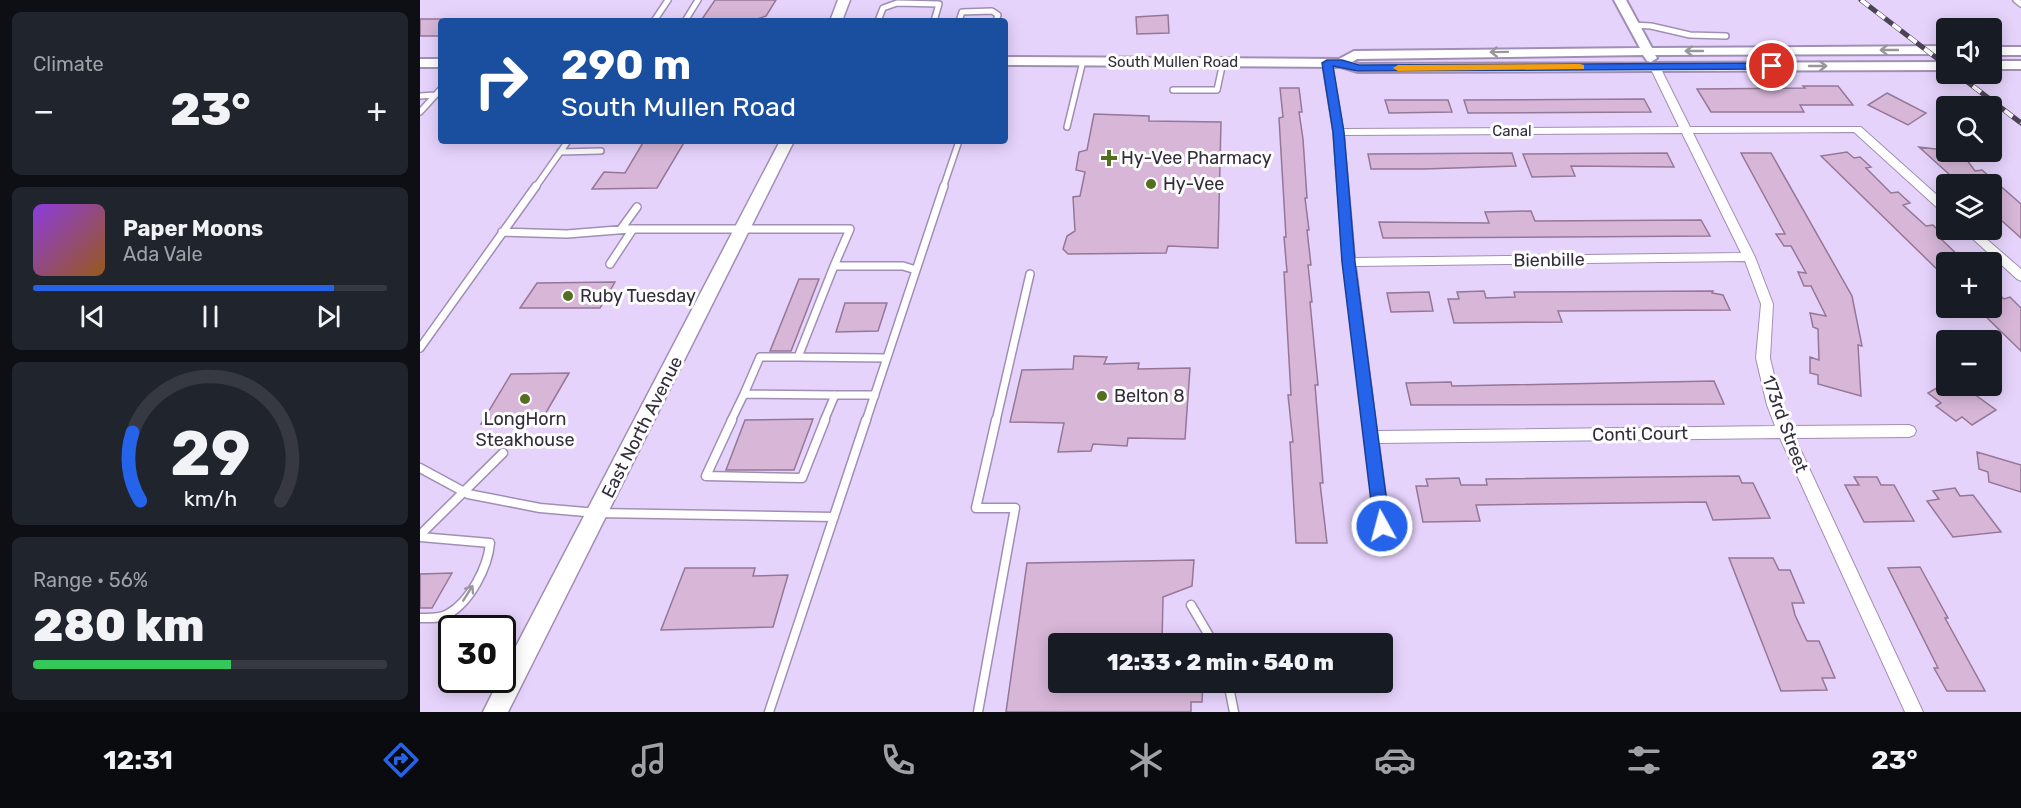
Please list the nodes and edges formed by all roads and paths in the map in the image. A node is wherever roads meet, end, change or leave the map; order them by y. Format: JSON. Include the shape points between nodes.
{"nodes":[{"id":1,"x":668,"y":0,"type":"edge"},
{"id":2,"x":698,"y":0,"type":"edge"},
{"id":3,"x":844,"y":0,"type":"edge"},
{"id":4,"x":1620,"y":0,"type":"edge"},
{"id":5,"x":2016,"y":0,"type":"edge"},
{"id":6,"x":2021,"y":4,"type":"edge"},
{"id":7,"x":656,"y":18,"type":"edge"},
{"id":8,"x":687,"y":18,"type":"edge"},
{"id":9,"x":837,"y":18,"type":"edge"},
{"id":10,"x":879,"y":18,"type":"edge"},
{"id":11,"x":935,"y":18,"type":"edge"},
{"id":12,"x":960,"y":18,"type":"edge"},
{"id":13,"x":997,"y":18,"type":"edge"},
{"id":14,"x":1634,"y":25,"type":"junction"},
{"id":15,"x":1726,"y":36,"type":"dead end"},
{"id":16,"x":1936,"y":50,"type":"edge"},
{"id":17,"x":1647,"y":51,"type":"junction"},
{"id":18,"x":2002,"y":51,"type":"edge"},
{"id":19,"x":2021,"y":51,"type":"edge"},
{"id":20,"x":1008,"y":61,"type":"edge"},
{"id":21,"x":1083,"y":62,"type":"junction"},
{"id":22,"x":1223,"y":62,"type":"junction"},
{"id":23,"x":420,"y":63,"type":"edge"},
{"id":24,"x":438,"y":63,"type":"edge"},
{"id":25,"x":1327,"y":63,"type":"junction"},
{"id":26,"x":1342,"y":63,"type":"junction"},
{"id":27,"x":2002,"y":65,"type":"edge"},
{"id":28,"x":2021,"y":65,"type":"edge"},
{"id":29,"x":1936,"y":66,"type":"edge"},
{"id":30,"x":1655,"y":67,"type":"junction"},
{"id":31,"x":1173,"y":90,"type":"dead end"},
{"id":32,"x":438,"y":92,"type":"edge"},
{"id":33,"x":435,"y":95,"type":"junction"},
{"id":34,"x":420,"y":96,"type":"edge"},
{"id":35,"x":420,"y":112,"type":"edge"},
{"id":36,"x":1067,"y":127,"type":"dead end"},
{"id":37,"x":1687,"y":130,"type":"junction"},
{"id":38,"x":1338,"y":132,"type":"junction"},
{"id":39,"x":566,"y":144,"type":"edge"},
{"id":40,"x":786,"y":144,"type":"edge"},
{"id":41,"x":958,"y":144,"type":"edge"},
{"id":42,"x":601,"y":151,"type":"dead end"},
{"id":43,"x":560,"y":152,"type":"junction"},
{"id":44,"x":1936,"y":200,"type":"edge"},
{"id":45,"x":637,"y":207,"type":"dead end"},
{"id":46,"x":621,"y":229,"type":"junction"},
{"id":47,"x":633,"y":229,"type":"junction"},
{"id":48,"x":743,"y":229,"type":"junction"},
{"id":49,"x":502,"y":232,"type":"junction"},
{"id":50,"x":1980,"y":240,"type":"edge"},
{"id":51,"x":1749,"y":257,"type":"junction"},
{"id":52,"x":1348,"y":262,"type":"junction"},
{"id":53,"x":610,"y":264,"type":"dead end"},
{"id":54,"x":834,"y":266,"type":"junction"},
{"id":55,"x":916,"y":270,"type":"junction"},
{"id":56,"x":1030,"y":274,"type":"dead end"},
{"id":57,"x":2021,"y":276,"type":"edge"},
{"id":58,"x":420,"y":348,"type":"edge"},
{"id":59,"x":798,"y":357,"type":"junction"},
{"id":60,"x":887,"y":358,"type":"junction"},
{"id":61,"x":744,"y":394,"type":"junction"},
{"id":62,"x":835,"y":394,"type":"junction"},
{"id":63,"x":875,"y":395,"type":"junction"},
{"id":64,"x":1909,"y":431,"type":"dead end"},
{"id":65,"x":1785,"y":432,"type":"junction"},
{"id":66,"x":1371,"y":437,"type":"junction"},
{"id":67,"x":503,"y":453,"type":"dead end"},
{"id":68,"x":420,"y":468,"type":"edge"},
{"id":69,"x":462,"y":491,"type":"junction"},
{"id":70,"x":597,"y":513,"type":"junction"},
{"id":71,"x":834,"y":517,"type":"junction"},
{"id":72,"x":420,"y":536,"type":"edge"},
{"id":73,"x":1385,"y":549,"type":"dead end"},
{"id":74,"x":1191,"y":605,"type":"dead end"},
{"id":75,"x":420,"y":618,"type":"edge"},
{"id":76,"x":1208,"y":633,"type":"edge"},
{"id":77,"x":1230,"y":693,"type":"edge"},
{"id":78,"x":495,"y":712,"type":"edge"},
{"id":79,"x":769,"y":712,"type":"edge"},
{"id":80,"x":978,"y":712,"type":"edge"},
{"id":81,"x":1234,"y":712,"type":"edge"},
{"id":82,"x":1914,"y":712,"type":"edge"}],
"edges":[{"from":1,"to":7,"type":"lane"},
{"from":2,"to":8,"type":"lane"},
{"from":3,"to":9,"type":"main road"},
{"from":4,"to":14,"type":"street","name":"173rd Street"},
{"from":5,"to":6,"type":"lane"},
{"from":10,"to":11,"type":"lane","via":[[883,8],[897,3],[939,4]]},
{"from":12,"to":13,"type":"lane","via":[[962,12],[992,11]]},
{"from":14,"to":15,"type":"lane","via":[[1690,35]]},
{"from":14,"to":17,"type":"street","name":"173rd Street"},
{"from":16,"to":17,"type":"street","name":"South Mullen Road","one_way":true},
{"from":17,"to":26,"type":"street","name":"South Mullen Road","one_way":true,"via":[[1354,55]]},
{"from":17,"to":30,"type":"street","name":"173rd Street"},
{"from":18,"to":19,"type":"street"},
{"from":20,"to":21,"type":"street","name":"South Mullen Road"},
{"from":21,"to":22,"type":"street","name":"South Mullen Road"},
{"from":21,"to":36,"type":"lane"},
{"from":22,"to":25,"type":"street","name":"South Mullen Road"},
{"from":22,"to":31,"type":"lane","via":[[1217,90]]},
{"from":23,"to":24,"type":"street"},
{"from":25,"to":26,"type":"street","name":"South Mullen Road"},
{"from":25,"to":38,"type":"street"},
{"from":26,"to":30,"type":"street","name":"South Mullen Road","via":[[1358,68]]},
{"from":27,"to":28,"type":"street"},
{"from":30,"to":29,"type":"street","name":"South Mullen Road","one_way":true},
{"from":30,"to":37,"type":"street","name":"173rd Street"},
{"from":32,"to":33,"type":"lane"},
{"from":33,"to":34,"type":"lane"},
{"from":33,"to":35,"type":"lane"},
{"from":37,"to":38,"type":"street","name":"Canal"},
{"from":37,"to":44,"type":"street","via":[[1857,129]]},
{"from":37,"to":51,"type":"street","name":"173rd Street"},
{"from":38,"to":52,"type":"street"},
{"from":39,"to":43,"type":"lane"},
{"from":40,"to":48,"type":"main road","name":"East North Avenue"},
{"from":41,"to":55,"type":"lane"},
{"from":42,"to":43,"type":"lane"},
{"from":43,"to":49,"type":"lane"},
{"from":45,"to":46,"type":"lane"},
{"from":46,"to":47,"type":"lane"},
{"from":46,"to":49,"type":"lane","via":[[567,234]]},
{"from":47,"to":48,"type":"lane"},
{"from":47,"to":53,"type":"lane"},
{"from":48,"to":54,"type":"lane","via":[[850,229]]},
{"from":48,"to":70,"type":"main road","name":"East North Avenue"},
{"from":49,"to":58,"type":"lane"},
{"from":50,"to":57,"type":"street"},
{"from":51,"to":52,"type":"street","name":"Bienbille"},
{"from":51,"to":65,"type":"street","name":"173rd Street","via":[[1767,304],[1763,358]]},
{"from":52,"to":66,"type":"street"},
{"from":54,"to":55,"type":"lane","via":[[903,266]]},
{"from":54,"to":59,"type":"lane"},
{"from":55,"to":60,"type":"lane"},
{"from":56,"to":80,"type":"lane","via":[[976,508],[1015,508]]},
{"from":59,"to":60,"type":"lane"},
{"from":59,"to":61,"type":"lane","via":[[760,357]]},
{"from":60,"to":63,"type":"lane"},
{"from":61,"to":62,"type":"lane"},
{"from":61,"to":62,"type":"lane","via":[[706,476],[802,478]]},
{"from":62,"to":63,"type":"lane"},
{"from":63,"to":71,"type":"lane"},
{"from":64,"to":65,"type":"street","name":"Conti Court"},
{"from":65,"to":66,"type":"street","name":"Conti Court"},
{"from":65,"to":82,"type":"street","name":"173rd Street"},
{"from":66,"to":73,"type":"street"},
{"from":67,"to":69,"type":"lane"},
{"from":68,"to":69,"type":"lane"},
{"from":69,"to":70,"type":"lane","via":[[540,508]]},
{"from":69,"to":72,"type":"lane"},
{"from":70,"to":71,"type":"lane"},
{"from":70,"to":78,"type":"main road","name":"East North Avenue"},
{"from":71,"to":79,"type":"lane"},
{"from":75,"to":72,"type":"lane","one_way":true,"via":[[447,615],[463,601],[491,554],[490,543]]},
{"from":74,"to":76,"type":"lane"},
{"from":77,"to":81,"type":"lane"}]}
